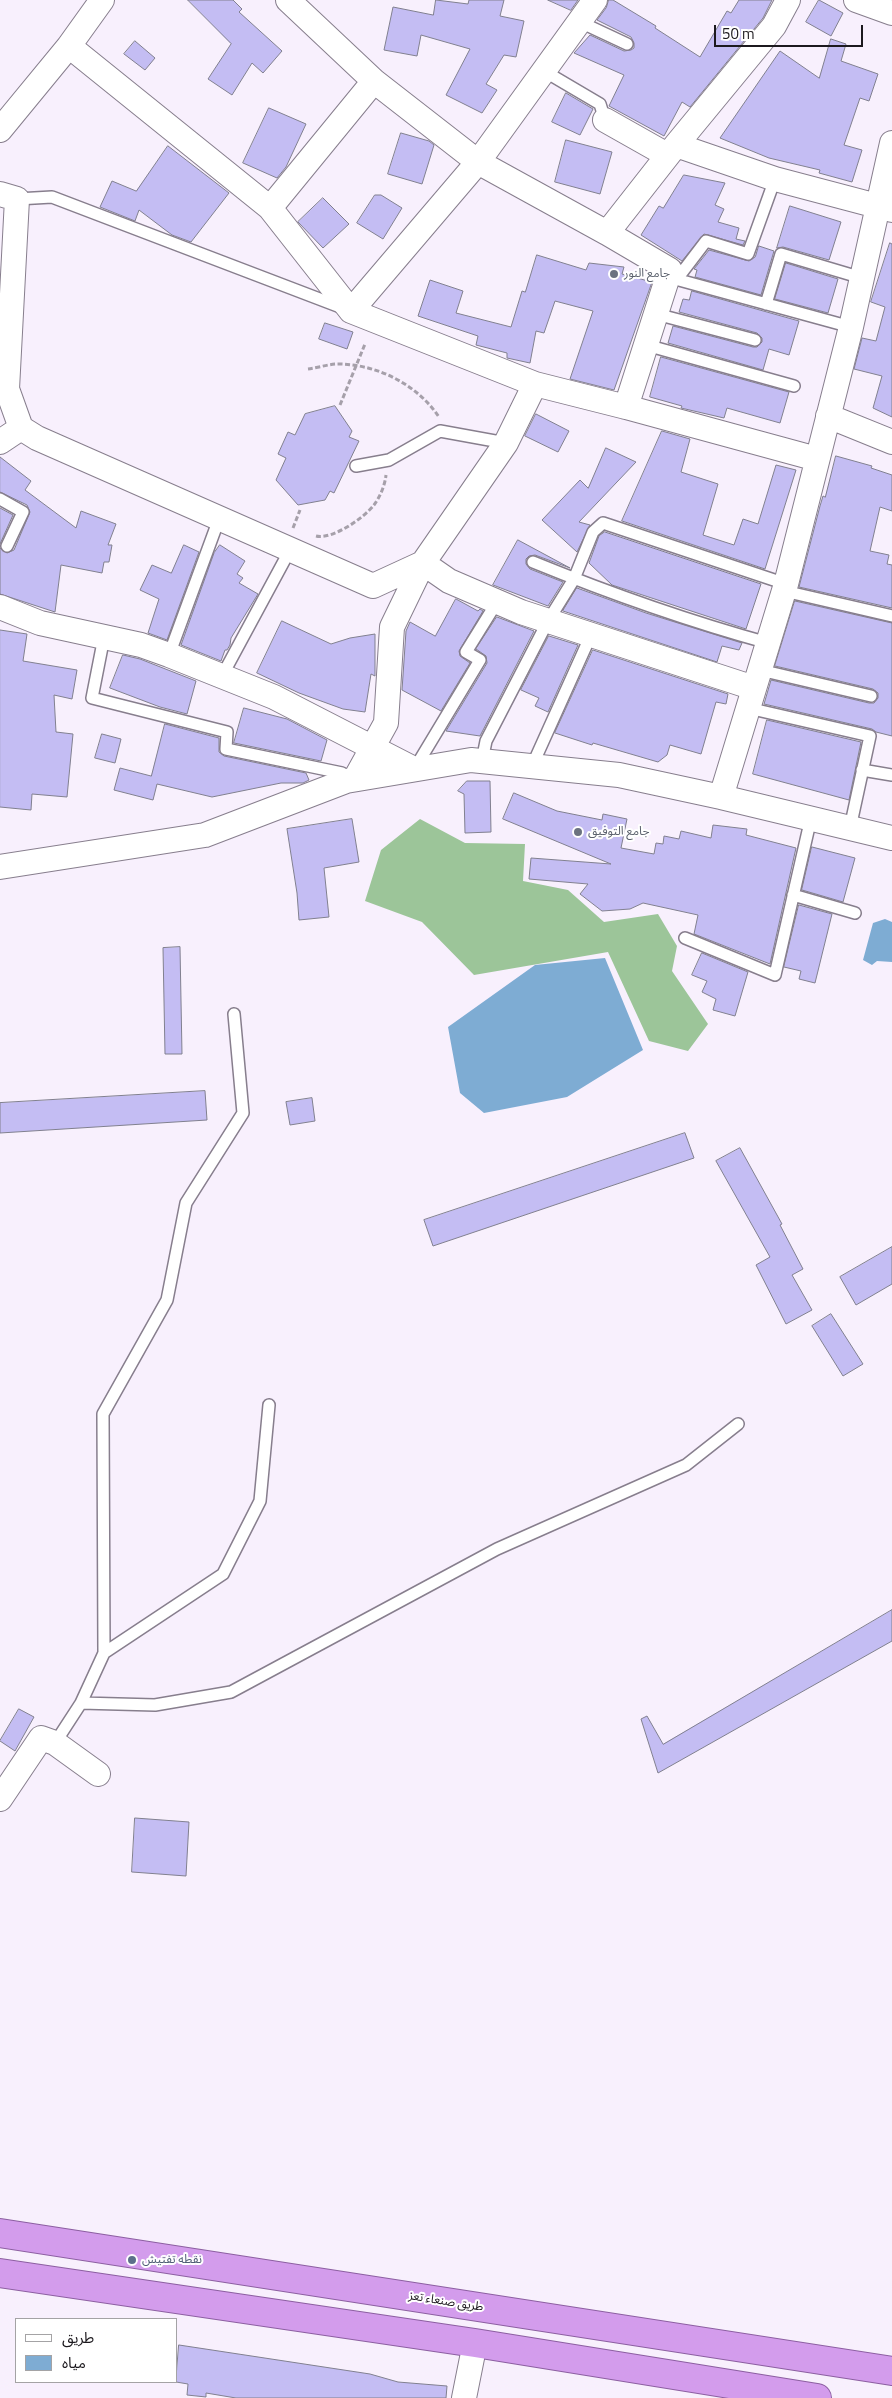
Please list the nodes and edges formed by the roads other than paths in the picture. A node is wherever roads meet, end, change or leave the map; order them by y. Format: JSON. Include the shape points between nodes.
{"nodes":[{"id":1,"x":102,"y":0,"type":"edge"},
{"id":2,"x":288,"y":0,"type":"edge"},
{"id":3,"x":595,"y":0,"type":"edge"},
{"id":4,"x":788,"y":0,"type":"edge"},
{"id":5,"x":856,"y":0,"type":"edge"},
{"id":6,"x":892,"y":13,"type":"edge"},
{"id":7,"x":580,"y":22,"type":"junction"},
{"id":8,"x":627,"y":44,"type":"dead end"},
{"id":9,"x":69,"y":46,"type":"junction"},
{"id":10,"x":544,"y":72,"type":"junction"},
{"id":11,"x":374,"y":81,"type":"junction"},
{"id":12,"x":605,"y":120,"type":"joint"},
{"id":13,"x":0,"y":130,"type":"edge"},
{"id":14,"x":892,"y":143,"type":"edge"},
{"id":15,"x":672,"y":150,"type":"junction"},
{"id":16,"x":478,"y":162,"type":"junction"},
{"id":17,"x":775,"y":179,"type":"junction"},
{"id":18,"x":9,"y":197,"type":"edge"},
{"id":19,"x":885,"y":207,"type":"edge"},
{"id":20,"x":270,"y":208,"type":"junction"},
{"id":21,"x":607,"y":233,"type":"junction"},
{"id":22,"x":673,"y":278,"type":"junction"},
{"id":23,"x":862,"y":278,"type":"junction"},
{"id":24,"x":766,"y":304,"type":"junction"},
{"id":25,"x":351,"y":311,"type":"junction"},
{"id":26,"x":656,"y":314,"type":"junction"},
{"id":27,"x":852,"y":327,"type":"junction"},
{"id":28,"x":755,"y":340,"type":"dead end"},
{"id":29,"x":646,"y":346,"type":"junction"},
{"id":30,"x":535,"y":384,"type":"junction"},
{"id":31,"x":794,"y":386,"type":"dead end"},
{"id":32,"x":626,"y":407,"type":"junction"},
{"id":33,"x":828,"y":416,"type":"junction"},
{"id":34,"x":21,"y":428,"type":"junction"},
{"id":35,"x":0,"y":442,"type":"edge"},
{"id":36,"x":506,"y":442,"type":"junction"},
{"id":37,"x":892,"y":442,"type":"edge"},
{"id":38,"x":817,"y":459,"type":"junction"},
{"id":39,"x":356,"y":466,"type":"dead end"},
{"id":40,"x":0,"y":499,"type":"edge"},
{"id":41,"x":220,"y":519,"type":"junction"},
{"id":42,"x":295,"y":541,"type":"junction"},
{"id":43,"x":7,"y":546,"type":"dead end"},
{"id":44,"x":533,"y":562,"type":"dead end"},
{"id":45,"x":423,"y":563,"type":"junction"},
{"id":46,"x":574,"y":579,"type":"junction"},
{"id":47,"x":785,"y":587,"type":"junction"},
{"id":48,"x":497,"y":602,"type":"junction"},
{"id":49,"x":0,"y":607,"type":"edge"},
{"id":50,"x":892,"y":616,"type":"edge"},
{"id":51,"x":548,"y":621,"type":"junction"},
{"id":52,"x":591,"y":635,"type":"junction"},
{"id":53,"x":104,"y":637,"type":"junction"},
{"id":54,"x":768,"y":643,"type":"junction"},
{"id":55,"x":169,"y":655,"type":"junction"},
{"id":56,"x":222,"y":676,"type":"junction"},
{"id":57,"x":754,"y":689,"type":"junction"},
{"id":58,"x":871,"y":696,"type":"dead end"},
{"id":59,"x":372,"y":747,"type":"junction"},
{"id":60,"x":482,"y":761,"type":"junction"},
{"id":61,"x":532,"y":766,"type":"junction"},
{"id":62,"x":414,"y":769,"type":"junction"},
{"id":63,"x":862,"y":770,"type":"junction"},
{"id":64,"x":892,"y":775,"type":"edge"},
{"id":65,"x":351,"y":780,"type":"junction"},
{"id":66,"x":721,"y":797,"type":"junction"},
{"id":67,"x":811,"y":818,"type":"junction"},
{"id":68,"x":850,"y":828,"type":"junction"},
{"id":69,"x":892,"y":838,"type":"edge"},
{"id":70,"x":0,"y":867,"type":"edge"},
{"id":71,"x":793,"y":895,"type":"junction"},
{"id":72,"x":855,"y":913,"type":"dead end"},
{"id":73,"x":684,"y":938,"type":"dead end"},
{"id":74,"x":234,"y":1014,"type":"dead end"},
{"id":75,"x":269,"y":1405,"type":"dead end"},
{"id":76,"x":738,"y":1424,"type":"dead end"},
{"id":77,"x":104,"y":1653,"type":"junction"},
{"id":78,"x":81,"y":1703,"type":"junction"},
{"id":79,"x":56,"y":1743,"type":"junction"},
{"id":80,"x":98,"y":1774,"type":"dead end"},
{"id":81,"x":0,"y":1799,"type":"edge"},
{"id":82,"x":0,"y":2233,"type":"edge"},
{"id":83,"x":0,"y":2273,"type":"edge"},
{"id":84,"x":475,"y":2343,"type":"junction"},
{"id":85,"x":892,"y":2371,"type":"edge"},
{"id":86,"x":464,"y":2398,"type":"edge"},
{"id":87,"x":817,"y":2398,"type":"edge"}],
"edges":[{"from":1,"to":9,"type":"street"},
{"from":2,"to":11,"type":"street"},
{"from":3,"to":7,"type":"street"},
{"from":4,"to":15,"type":"street","via":[[774,26]]},
{"from":5,"to":6,"type":"street"},
{"from":7,"to":8,"type":"lane"},
{"from":7,"to":10,"type":"street"},
{"from":9,"to":13,"type":"street"},
{"from":9,"to":20,"type":"street"},
{"from":10,"to":12,"type":"lane","via":[[600,104]]},
{"from":10,"to":16,"type":"street"},
{"from":11,"to":16,"type":"street"},
{"from":11,"to":20,"type":"street"},
{"from":12,"to":15,"type":"street"},
{"from":14,"to":19,"type":"street"},
{"from":15,"to":17,"type":"street"},
{"from":15,"to":21,"type":"street"},
{"from":16,"to":21,"type":"street"},
{"from":16,"to":25,"type":"street"},
{"from":17,"to":19,"type":"street"},
{"from":17,"to":22,"type":"lane","via":[[748,254],[706,241]]},
{"from":18,"to":25,"type":"lane","via":[[52,198]]},
{"from":18,"to":34,"type":"street","via":[[7,389]]},
{"from":19,"to":23,"type":"street"},
{"from":20,"to":25,"type":"street"},
{"from":21,"to":22,"type":"street","via":[[670,270]]},
{"from":22,"to":24,"type":"lane"},
{"from":22,"to":26,"type":"street"},
{"from":23,"to":24,"type":"lane","via":[[781,254]]},
{"from":23,"to":27,"type":"street"},
{"from":24,"to":27,"type":"lane"},
{"from":25,"to":30,"type":"street"},
{"from":26,"to":28,"type":"lane"},
{"from":26,"to":29,"type":"street"},
{"from":27,"to":33,"type":"street"},
{"from":29,"to":31,"type":"lane"},
{"from":29,"to":32,"type":"street"},
{"from":30,"to":32,"type":"street"},
{"from":30,"to":36,"type":"street"},
{"from":32,"to":38,"type":"street"},
{"from":33,"to":37,"type":"street"},
{"from":33,"to":38,"type":"street"},
{"from":34,"to":35,"type":"street"},
{"from":34,"to":41,"type":"street"},
{"from":36,"to":39,"type":"lane","via":[[440,430],[389,460]]},
{"from":36,"to":45,"type":"street"},
{"from":38,"to":47,"type":"street"},
{"from":40,"to":43,"type":"lane","via":[[23,512]]},
{"from":41,"to":42,"type":"street"},
{"from":41,"to":55,"type":"lane"},
{"from":42,"to":45,"type":"street","via":[[373,586]]},
{"from":42,"to":56,"type":"lane"},
{"from":44,"to":46,"type":"lane"},
{"from":45,"to":48,"type":"street","via":[[449,581]]},
{"from":45,"to":59,"type":"street","via":[[392,627],[386,723]]},
{"from":46,"to":47,"type":"lane","via":[[593,532],[603,523]]},
{"from":46,"to":51,"type":"lane"},
{"from":46,"to":54,"type":"lane"},
{"from":47,"to":50,"type":"lane"},
{"from":47,"to":54,"type":"street"},
{"from":48,"to":51,"type":"street"},
{"from":48,"to":62,"type":"lane","via":[[466,652],[480,660]]},
{"from":49,"to":53,"type":"street","via":[[40,623]]},
{"from":51,"to":52,"type":"street"},
{"from":51,"to":60,"type":"lane","via":[[486,741]]},
{"from":52,"to":57,"type":"street"},
{"from":52,"to":61,"type":"lane"},
{"from":53,"to":55,"type":"street"},
{"from":53,"to":65,"type":"lane","via":[[92,698],[228,732],[226,749],[342,773]]},
{"from":54,"to":57,"type":"street"},
{"from":55,"to":56,"type":"street"},
{"from":56,"to":59,"type":"street","via":[[274,697]]},
{"from":57,"to":58,"type":"lane"},
{"from":57,"to":63,"type":"lane","via":[[870,736]]},
{"from":57,"to":66,"type":"street"},
{"from":59,"to":62,"type":"street"},
{"from":59,"to":65,"type":"street"},
{"from":60,"to":61,"type":"street"},
{"from":60,"to":62,"type":"street"},
{"from":61,"to":66,"type":"street","via":[[619,776]]},
{"from":62,"to":65,"type":"street"},
{"from":63,"to":64,"type":"lane"},
{"from":63,"to":68,"type":"lane"},
{"from":65,"to":70,"type":"street","via":[[206,835]]},
{"from":66,"to":67,"type":"street"},
{"from":67,"to":68,"type":"street"},
{"from":67,"to":71,"type":"lane"},
{"from":68,"to":69,"type":"street"},
{"from":71,"to":72,"type":"lane"},
{"from":71,"to":73,"type":"lane","via":[[775,975]]},
{"from":74,"to":77,"type":"lane","via":[[243,1113],[186,1203],[167,1300],[103,1414]]},
{"from":75,"to":77,"type":"lane","via":[[260,1501],[223,1574]]},
{"from":76,"to":78,"type":"lane","via":[[686,1465],[497,1549],[231,1692],[155,1705]]},
{"from":77,"to":78,"type":"lane"},
{"from":78,"to":79,"type":"lane"},
{"from":79,"to":80,"type":"street"},
{"from":79,"to":81,"type":"street","via":[[41,1738]]},
{"from":82,"to":85,"type":"highway","name":"طريق صنعاء تعز"},
{"from":83,"to":84,"type":"highway"},
{"from":84,"to":86,"type":"street"},
{"from":84,"to":87,"type":"highway"}]}
